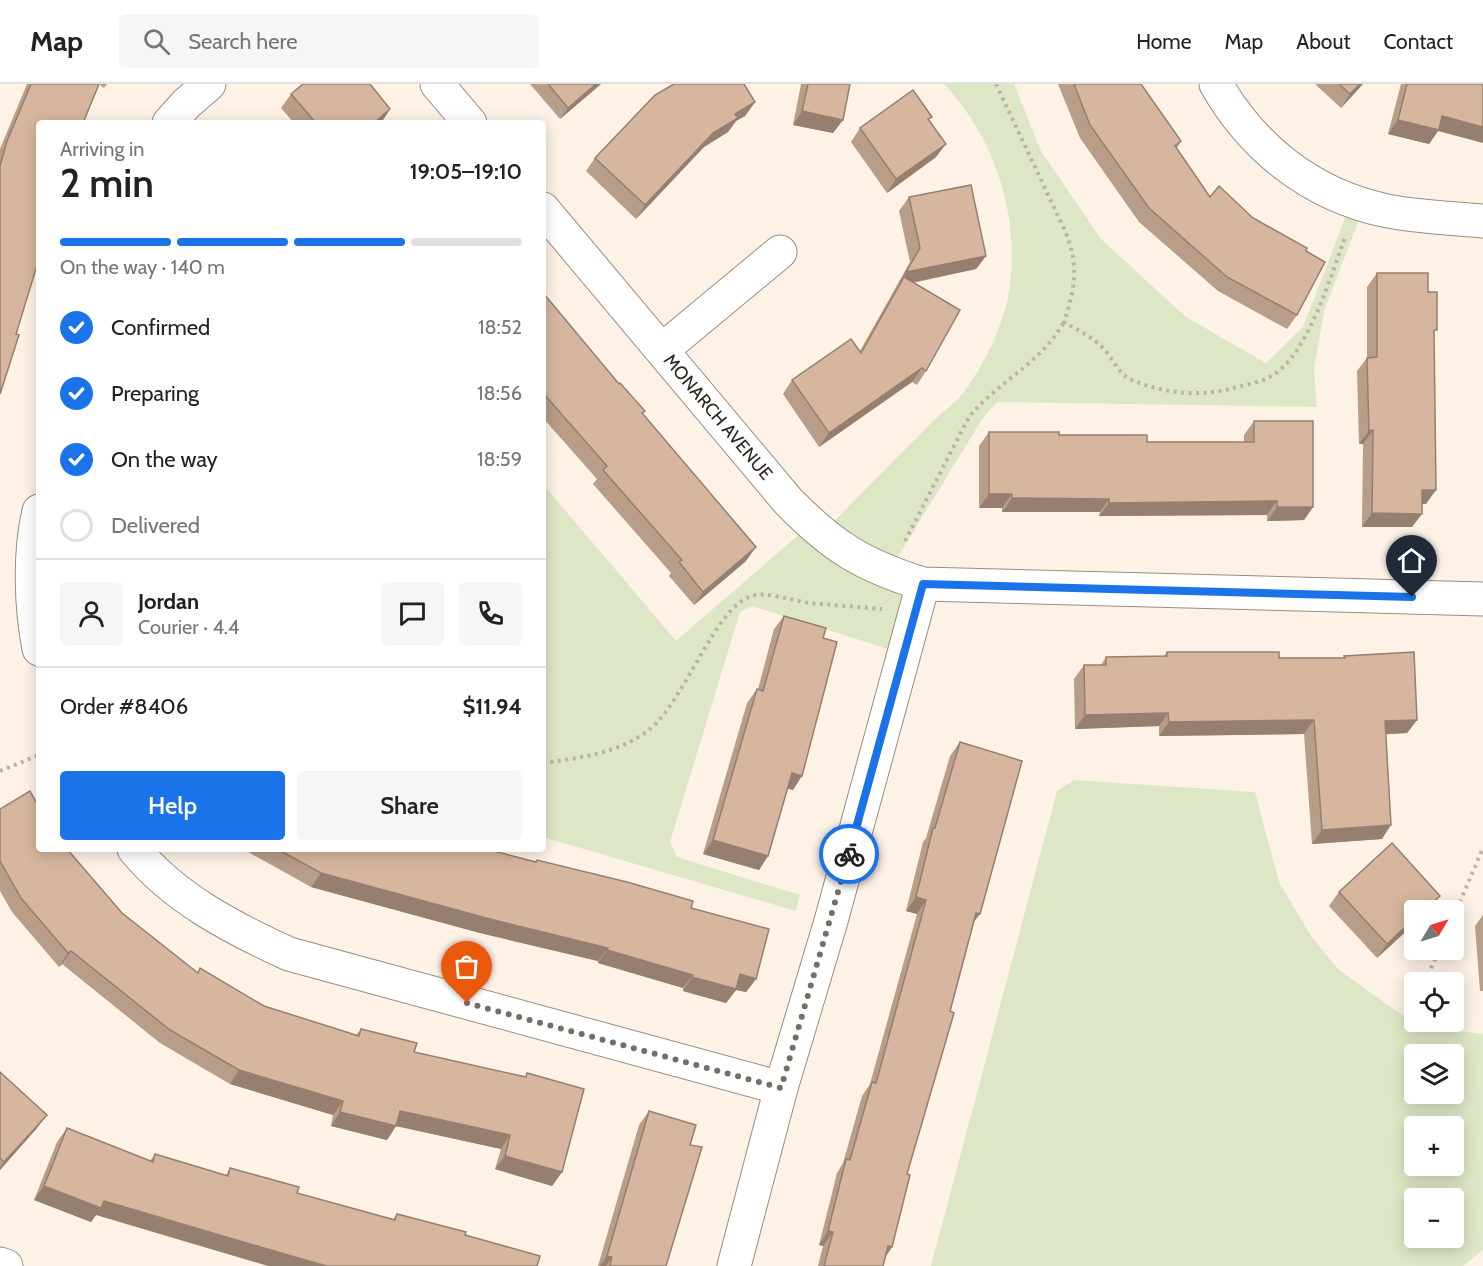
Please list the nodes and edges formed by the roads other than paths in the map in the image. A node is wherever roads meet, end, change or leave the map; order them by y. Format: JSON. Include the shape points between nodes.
{"nodes":[{"id":1,"x":209,"y":84,"type":"edge"},
{"id":2,"x":436,"y":84,"type":"edge"},
{"id":3,"x":1216,"y":84,"type":"edge"},
{"id":4,"x":172,"y":120,"type":"edge"},
{"id":5,"x":467,"y":120,"type":"edge"},
{"id":6,"x":546,"y":213,"type":"edge"},
{"id":7,"x":1483,"y":221,"type":"edge"},
{"id":8,"x":780,"y":252,"type":"dead end"},
{"id":9,"x":662,"y":350,"type":"junction"},
{"id":10,"x":36,"y":532,"type":"edge"},
{"id":11,"x":919,"y":598,"type":"junction"},
{"id":12,"x":1483,"y":599,"type":"edge"},
{"id":13,"x":36,"y":633,"type":"edge"},
{"id":14,"x":137,"y":852,"type":"edge"},
{"id":15,"x":781,"y":1088,"type":"junction"},
{"id":16,"x":0,"y":1264,"type":"edge"},
{"id":17,"x":6,"y":1266,"type":"edge"},
{"id":18,"x":734,"y":1266,"type":"edge"}],
"edges":[{"from":1,"to":4,"type":"street"},
{"from":2,"to":5,"type":"street"},
{"from":3,"to":7,"type":"street","via":[[1260,143],[1306,180],[1383,210]]},
{"from":6,"to":9,"type":"street","name":"MONARCH AVENUE"},
{"from":8,"to":9,"type":"street"},
{"from":9,"to":11,"type":"street","name":"MONARCH AVENUE","via":[[811,524],[851,555],[888,573]]},
{"from":10,"to":13,"type":"street"},
{"from":11,"to":12,"type":"street","name":"MONARCH AVENUE"},
{"from":11,"to":15,"type":"street"},
{"from":14,"to":15,"type":"street","via":[[195,904],[246,935],[289,954]]},
{"from":15,"to":18,"type":"street"},
{"from":16,"to":17,"type":"street"}]}
